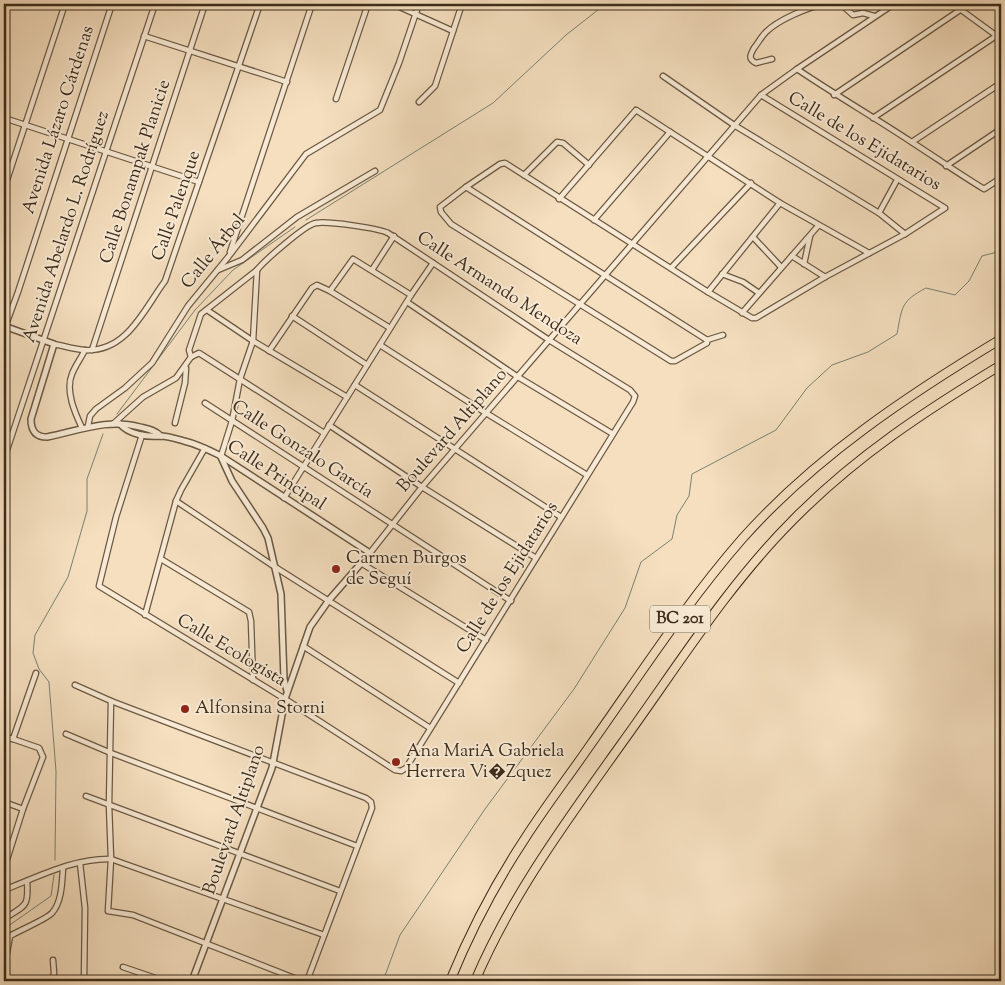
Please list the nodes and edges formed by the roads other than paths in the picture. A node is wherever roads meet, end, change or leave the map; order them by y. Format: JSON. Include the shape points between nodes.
{"nodes":[{"id":1,"x":65,"y":4,"type":"edge"},
{"id":2,"x":112,"y":4,"type":"edge"},
{"id":3,"x":155,"y":4,"type":"edge"},
{"id":4,"x":205,"y":4,"type":"edge"},
{"id":5,"x":260,"y":4,"type":"edge"},
{"id":6,"x":312,"y":4,"type":"edge"},
{"id":7,"x":368,"y":4,"type":"edge"},
{"id":8,"x":393,"y":4,"type":"edge"},
{"id":9,"x":419,"y":4,"type":"edge"},
{"id":10,"x":462,"y":4,"type":"edge"},
{"id":11,"x":825,"y":4,"type":"edge"},
{"id":12,"x":835,"y":4,"type":"edge"},
{"id":13,"x":894,"y":4,"type":"edge"},
{"id":14,"x":953,"y":4,"type":"edge"},
{"id":15,"x":960,"y":10,"type":"junction"},
{"id":16,"x":415,"y":13,"type":"junction"},
{"id":17,"x":874,"y":16,"type":"junction"},
{"id":18,"x":453,"y":31,"type":"junction"},
{"id":19,"x":144,"y":36,"type":"junction"},
{"id":20,"x":996,"y":36,"type":"junction"},
{"id":21,"x":1001,"y":38,"type":"edge"},
{"id":22,"x":190,"y":51,"type":"junction"},
{"id":23,"x":772,"y":59,"type":"dead end"},
{"id":24,"x":239,"y":66,"type":"junction"},
{"id":25,"x":796,"y":69,"type":"junction"},
{"id":26,"x":663,"y":76,"type":"dead end"},
{"id":27,"x":287,"y":82,"type":"junction"},
{"id":28,"x":1001,"y":83,"type":"edge"},
{"id":29,"x":761,"y":95,"type":"junction"},
{"id":30,"x":834,"y":95,"type":"junction"},
{"id":31,"x":336,"y":99,"type":"dead end"},
{"id":32,"x":419,"y":102,"type":"dead end"},
{"id":33,"x":4,"y":118,"type":"edge"},
{"id":34,"x":873,"y":118,"type":"junction"},
{"id":35,"x":25,"y":124,"type":"junction"},
{"id":36,"x":734,"y":125,"type":"junction"},
{"id":37,"x":1001,"y":129,"type":"edge"},
{"id":38,"x":670,"y":132,"type":"junction"},
{"id":39,"x":67,"y":138,"type":"junction"},
{"id":40,"x":912,"y":142,"type":"junction"},
{"id":41,"x":107,"y":151,"type":"junction"},
{"id":42,"x":709,"y":156,"type":"junction"},
{"id":43,"x":589,"y":165,"type":"junction"},
{"id":44,"x":946,"y":166,"type":"junction"},
{"id":45,"x":152,"y":167,"type":"junction"},
{"id":46,"x":375,"y":171,"type":"dead end"},
{"id":47,"x":524,"y":175,"type":"junction"},
{"id":48,"x":1001,"y":178,"type":"edge"},
{"id":49,"x":897,"y":180,"type":"junction"},
{"id":50,"x":199,"y":182,"type":"junction"},
{"id":51,"x":751,"y":183,"type":"junction"},
{"id":52,"x":466,"y":187,"type":"junction"},
{"id":53,"x":4,"y":190,"type":"edge"},
{"id":54,"x":559,"y":198,"type":"junction"},
{"id":55,"x":780,"y":204,"type":"junction"},
{"id":56,"x":879,"y":213,"type":"junction"},
{"id":57,"x":297,"y":217,"type":"junction"},
{"id":58,"x":594,"y":220,"type":"junction"},
{"id":59,"x":818,"y":226,"type":"junction"},
{"id":60,"x":303,"y":229,"type":"junction"},
{"id":61,"x":905,"y":234,"type":"junction"},
{"id":62,"x":810,"y":235,"type":"junction"},
{"id":63,"x":394,"y":236,"type":"junction"},
{"id":64,"x":753,"y":237,"type":"junction"},
{"id":65,"x":632,"y":244,"type":"junction"},
{"id":66,"x":869,"y":254,"type":"junction"},
{"id":67,"x":229,"y":256,"type":"junction"},
{"id":68,"x":792,"y":256,"type":"junction"},
{"id":69,"x":433,"y":263,"type":"junction"},
{"id":70,"x":804,"y":264,"type":"junction"},
{"id":71,"x":782,"y":267,"type":"junction"},
{"id":72,"x":671,"y":268,"type":"junction"},
{"id":73,"x":217,"y":270,"type":"junction"},
{"id":74,"x":257,"y":270,"type":"junction"},
{"id":75,"x":372,"y":270,"type":"junction"},
{"id":76,"x":722,"y":274,"type":"junction"},
{"id":77,"x":605,"y":276,"type":"junction"},
{"id":78,"x":825,"y":277,"type":"junction"},
{"id":79,"x":330,"y":291,"type":"junction"},
{"id":80,"x":708,"y":292,"type":"junction"},
{"id":81,"x":759,"y":294,"type":"junction"},
{"id":82,"x":411,"y":295,"type":"junction"},
{"id":83,"x":407,"y":302,"type":"junction"},
{"id":84,"x":581,"y":304,"type":"junction"},
{"id":85,"x":207,"y":310,"type":"junction"},
{"id":86,"x":742,"y":314,"type":"junction"},
{"id":87,"x":292,"y":316,"type":"junction"},
{"id":88,"x":4,"y":328,"type":"edge"},
{"id":89,"x":390,"y":328,"type":"junction"},
{"id":90,"x":723,"y":335,"type":"dead end"},
{"id":91,"x":1001,"y":339,"type":"edge"},
{"id":92,"x":44,"y":340,"type":"junction"},
{"id":93,"x":549,"y":340,"type":"junction"},
{"id":94,"x":707,"y":340,"type":"junction"},
{"id":95,"x":253,"y":341,"type":"junction"},
{"id":96,"x":54,"y":344,"type":"junction"},
{"id":97,"x":380,"y":345,"type":"junction"},
{"id":98,"x":85,"y":350,"type":"junction"},
{"id":99,"x":92,"y":350,"type":"junction"},
{"id":100,"x":270,"y":351,"type":"junction"},
{"id":101,"x":191,"y":357,"type":"junction"},
{"id":102,"x":367,"y":365,"type":"junction"},
{"id":103,"x":1001,"y":365,"type":"edge"},
{"id":104,"x":186,"y":366,"type":"junction"},
{"id":105,"x":518,"y":377,"type":"junction"},
{"id":106,"x":240,"y":379,"type":"junction"},
{"id":107,"x":355,"y":385,"type":"junction"},
{"id":108,"x":635,"y":396,"type":"joint"},
{"id":109,"x":347,"y":397,"type":"junction"},
{"id":110,"x":205,"y":403,"type":"dead end"},
{"id":111,"x":486,"y":413,"type":"junction"},
{"id":112,"x":232,"y":421,"type":"junction"},
{"id":113,"x":175,"y":423,"type":"dead end"},
{"id":114,"x":113,"y":424,"type":"junction"},
{"id":115,"x":120,"y":424,"type":"junction"},
{"id":116,"x":329,"y":425,"type":"junction"},
{"id":117,"x":88,"y":426,"type":"junction"},
{"id":118,"x":82,"y":428,"type":"junction"},
{"id":119,"x":324,"y":433,"type":"junction"},
{"id":120,"x":613,"y":434,"type":"junction"},
{"id":121,"x":142,"y":435,"type":"junction"},
{"id":122,"x":161,"y":436,"type":"junction"},
{"id":123,"x":205,"y":448,"type":"junction"},
{"id":124,"x":455,"y":450,"type":"junction"},
{"id":125,"x":221,"y":456,"type":"junction"},
{"id":126,"x":4,"y":458,"type":"edge"},
{"id":127,"x":303,"y":467,"type":"junction"},
{"id":128,"x":587,"y":475,"type":"junction"},
{"id":129,"x":422,"y":487,"type":"junction"},
{"id":130,"x":284,"y":498,"type":"junction"},
{"id":131,"x":176,"y":501,"type":"junction"},
{"id":132,"x":561,"y":518,"type":"junction"},
{"id":133,"x":393,"y":524,"type":"junction"},
{"id":134,"x":370,"y":553,"type":"junction"},
{"id":135,"x":536,"y":558,"type":"junction"},
{"id":136,"x":161,"y":559,"type":"junction"},
{"id":137,"x":361,"y":563,"type":"junction"},
{"id":138,"x":275,"y":567,"type":"junction"},
{"id":139,"x":329,"y":600,"type":"junction"},
{"id":140,"x":511,"y":601,"type":"junction"},
{"id":141,"x":145,"y":615,"type":"junction"},
{"id":142,"x":486,"y":640,"type":"junction"},
{"id":143,"x":303,"y":646,"type":"junction"},
{"id":144,"x":36,"y":673,"type":"dead end"},
{"id":145,"x":253,"y":680,"type":"junction"},
{"id":146,"x":459,"y":683,"type":"junction"},
{"id":147,"x":75,"y":685,"type":"dead end"},
{"id":148,"x":287,"y":693,"type":"junction"},
{"id":149,"x":285,"y":699,"type":"junction"},
{"id":150,"x":112,"y":701,"type":"junction"},
{"id":151,"x":430,"y":728,"type":"junction"},
{"id":152,"x":66,"y":734,"type":"dead end"},
{"id":153,"x":4,"y":737,"type":"edge"},
{"id":154,"x":14,"y":739,"type":"junction"},
{"id":155,"x":111,"y":754,"type":"junction"},
{"id":156,"x":273,"y":763,"type":"junction"},
{"id":157,"x":400,"y":771,"type":"joint"},
{"id":158,"x":86,"y":796,"type":"dead end"},
{"id":159,"x":4,"y":802,"type":"edge"},
{"id":160,"x":109,"y":805,"type":"junction"},
{"id":161,"x":257,"y":807,"type":"junction"},
{"id":162,"x":23,"y":809,"type":"junction"},
{"id":163,"x":357,"y":846,"type":"junction"},
{"id":164,"x":240,"y":853,"type":"junction"},
{"id":165,"x":111,"y":859,"type":"junction"},
{"id":166,"x":80,"y":863,"type":"junction"},
{"id":167,"x":63,"y":868,"type":"junction"},
{"id":168,"x":4,"y":869,"type":"edge"},
{"id":169,"x":27,"y":881,"type":"junction"},
{"id":170,"x":4,"y":890,"type":"edge"},
{"id":171,"x":340,"y":891,"type":"junction"},
{"id":172,"x":223,"y":898,"type":"junction"},
{"id":173,"x":4,"y":918,"type":"edge"},
{"id":174,"x":324,"y":935,"type":"junction"},
{"id":175,"x":10,"y":936,"type":"junction"},
{"id":176,"x":4,"y":939,"type":"edge"},
{"id":177,"x":205,"y":944,"type":"junction"},
{"id":178,"x":53,"y":960,"type":"dead end"},
{"id":179,"x":123,"y":967,"type":"dead end"},
{"id":180,"x":4,"y":969,"type":"edge"},
{"id":181,"x":52,"y":981,"type":"edge"},
{"id":182,"x":84,"y":981,"type":"edge"},
{"id":183,"x":164,"y":981,"type":"edge"},
{"id":184,"x":192,"y":981,"type":"edge"},
{"id":185,"x":302,"y":981,"type":"edge"},
{"id":186,"x":307,"y":981,"type":"edge"},
{"id":187,"x":450,"y":981,"type":"edge"},
{"id":188,"x":475,"y":981,"type":"edge"}],
"edges":[{"from":1,"to":35,"type":"street"},
{"from":2,"to":39,"type":"street","name":"Avenida Lázaro Cárdenas"},
{"from":3,"to":19,"type":"street","name":"Avenida Abelardo L. Rodríguez"},
{"from":4,"to":22,"type":"street","name":"Calle Bonampak Planicie"},
{"from":5,"to":24,"type":"street","name":"Calle Palenque"},
{"from":6,"to":27,"type":"street"},
{"from":7,"to":31,"type":"street"},
{"from":8,"to":16,"type":"street"},
{"from":9,"to":16,"type":"street"},
{"from":10,"to":18,"type":"street"},
{"from":11,"to":23,"type":"street","via":[[797,14],[765,33],[750,58],[756,63]]},
{"from":12,"to":17,"type":"street","via":[[853,15],[864,13]]},
{"from":13,"to":17,"type":"street","name":"Boulevard Altiplano"},
{"from":14,"to":15,"type":"street"},
{"from":15,"to":20,"type":"street"},
{"from":15,"to":30,"type":"street"},
{"from":16,"to":18,"type":"street"},
{"from":16,"to":67,"type":"street","name":"Calle Árbol","via":[[378,113],[306,154]]},
{"from":17,"to":25,"type":"street","name":"Boulevard Altiplano"},
{"from":18,"to":32,"type":"street","via":[[435,86]]},
{"from":19,"to":22,"type":"street"},
{"from":19,"to":41,"type":"street","name":"Avenida Abelardo L. Rodríguez"},
{"from":20,"to":21,"type":"street"},
{"from":20,"to":34,"type":"street"},
{"from":22,"to":24,"type":"street"},
{"from":22,"to":45,"type":"street","name":"Calle Bonampak Planicie"},
{"from":24,"to":27,"type":"street"},
{"from":24,"to":50,"type":"street","name":"Calle Palenque"},
{"from":25,"to":29,"type":"street","name":"Boulevard Altiplano"},
{"from":25,"to":30,"type":"street"},
{"from":26,"to":36,"type":"street"},
{"from":27,"to":67,"type":"street"},
{"from":28,"to":40,"type":"street"},
{"from":29,"to":36,"type":"street","name":"Boulevard Altiplano"},
{"from":29,"to":49,"type":"street","name":"Calle de los Ejidatarios"},
{"from":30,"to":34,"type":"street"},
{"from":33,"to":35,"type":"street"},
{"from":34,"to":40,"type":"street"},
{"from":35,"to":39,"type":"street"},
{"from":35,"to":53,"type":"street"},
{"from":36,"to":42,"type":"street","name":"Boulevard Altiplano"},
{"from":36,"to":56,"type":"street"},
{"from":37,"to":44,"type":"street"},
{"from":38,"to":42,"type":"street"},
{"from":38,"to":43,"type":"street","via":[[634,110]]},
{"from":38,"to":58,"type":"street"},
{"from":39,"to":41,"type":"street"},
{"from":39,"to":88,"type":"street","name":"Avenida Lázaro Cárdenas"},
{"from":40,"to":44,"type":"street"},
{"from":41,"to":45,"type":"street"},
{"from":41,"to":92,"type":"street","name":"Avenida Abelardo L. Rodríguez"},
{"from":42,"to":51,"type":"street"},
{"from":42,"to":65,"type":"street","name":"Boulevard Altiplano"},
{"from":43,"to":47,"type":"street","via":[[563,143],[557,142]]},
{"from":43,"to":54,"type":"street"},
{"from":44,"to":48,"type":"street","via":[[984,189]]},
{"from":45,"to":50,"type":"street"},
{"from":45,"to":99,"type":"street","name":"Calle Bonampak Planicie"},
{"from":46,"to":57,"type":"street"},
{"from":47,"to":52,"type":"street","via":[[502,163]]},
{"from":47,"to":54,"type":"street"},
{"from":49,"to":56,"type":"street"},
{"from":49,"to":61,"type":"street","name":"Calle de los Ejidatarios","via":[[945,208]]},
{"from":50,"to":99,"type":"street","name":"Calle Palenque","via":[[165,281],[127,335]]},
{"from":51,"to":55,"type":"street"},
{"from":51,"to":72,"type":"street"},
{"from":52,"to":77,"type":"street"},
{"from":52,"to":84,"type":"street","via":[[440,210],[451,224]]},
{"from":54,"to":58,"type":"street"},
{"from":55,"to":59,"type":"street"},
{"from":55,"to":64,"type":"street"},
{"from":56,"to":61,"type":"street"},
{"from":57,"to":60,"type":"street"},
{"from":57,"to":73,"type":"street","via":[[242,260]]},
{"from":58,"to":65,"type":"street"},
{"from":59,"to":62,"type":"street"},
{"from":59,"to":66,"type":"street"},
{"from":60,"to":63,"type":"street","name":"Calle Armando Mendoza","via":[[315,222],[382,230]]},
{"from":60,"to":74,"type":"street"},
{"from":61,"to":66,"type":"street","name":"Calle de los Ejidatarios"},
{"from":62,"to":68,"type":"street"},
{"from":62,"to":70,"type":"street"},
{"from":63,"to":69,"type":"street","name":"Calle Armando Mendoza"},
{"from":63,"to":75,"type":"street"},
{"from":64,"to":71,"type":"street"},
{"from":64,"to":76,"type":"street"},
{"from":65,"to":72,"type":"street"},
{"from":65,"to":77,"type":"street","name":"Boulevard Altiplano"},
{"from":66,"to":78,"type":"street","name":"Calle de los Ejidatarios"},
{"from":67,"to":73,"type":"street","name":"Calle Árbol"},
{"from":68,"to":70,"type":"street"},
{"from":68,"to":71,"type":"street"},
{"from":69,"to":82,"type":"street"},
{"from":69,"to":93,"type":"street","name":"Calle Armando Mendoza"},
{"from":70,"to":78,"type":"street"},
{"from":71,"to":81,"type":"street"},
{"from":72,"to":80,"type":"street"},
{"from":73,"to":117,"type":"street","name":"Calle Árbol","via":[[188,306],[152,363],[96,409]]},
{"from":74,"to":85,"type":"street"},
{"from":74,"to":95,"type":"street"},
{"from":75,"to":79,"type":"street","via":[[352,260]]},
{"from":75,"to":82,"type":"street"},
{"from":76,"to":80,"type":"street"},
{"from":76,"to":81,"type":"street","via":[[743,282]]},
{"from":77,"to":84,"type":"street","name":"Boulevard Altiplano"},
{"from":77,"to":94,"type":"street"},
{"from":78,"to":86,"type":"street","name":"Calle de los Ejidatarios","via":[[756,318]]},
{"from":79,"to":87,"type":"street","via":[[320,285],[314,286]]},
{"from":79,"to":89,"type":"street"},
{"from":80,"to":86,"type":"street"},
{"from":81,"to":86,"type":"street"},
{"from":82,"to":83,"type":"street"},
{"from":83,"to":89,"type":"street"},
{"from":83,"to":105,"type":"street"},
{"from":84,"to":93,"type":"street","name":"Boulevard Altiplano"},
{"from":84,"to":94,"type":"street","via":[[673,362],[707,344]]},
{"from":85,"to":95,"type":"street"},
{"from":85,"to":101,"type":"street","via":[[201,314],[193,335],[189,350]]},
{"from":87,"to":100,"type":"street"},
{"from":87,"to":102,"type":"street"},
{"from":88,"to":92,"type":"street"},
{"from":89,"to":97,"type":"street"},
{"from":90,"to":94,"type":"street"},
{"from":91,"to":187,"type":"highway","number":"BC 201","via":[[936,379],[861,432],[804,479],[743,539],[680,620],[524,839],[496,885]]},
{"from":92,"to":96,"type":"street"},
{"from":92,"to":126,"type":"street","name":"Avenida Abelardo L. Rodríguez"},
{"from":93,"to":105,"type":"street","name":"Boulevard Altiplano"},
{"from":93,"to":108,"type":"street","name":"Calle Armando Mendoza"},
{"from":95,"to":100,"type":"street"},
{"from":95,"to":106,"type":"street"},
{"from":96,"to":98,"type":"street","name":"Calle Palenque"},
{"from":96,"to":118,"type":"street","name":"Calle Principal","via":[[32,412],[32,430],[41,437]]},
{"from":97,"to":102,"type":"street"},
{"from":97,"to":111,"type":"street"},
{"from":98,"to":99,"type":"street","name":"Calle Palenque"},
{"from":98,"to":118,"type":"street","via":[[70,381],[73,405]]},
{"from":100,"to":109,"type":"street"},
{"from":101,"to":104,"type":"street"},
{"from":101,"to":106,"type":"street","via":[[201,354]]},
{"from":102,"to":107,"type":"street"},
{"from":103,"to":188,"type":"highway","number":"BC 201","via":[[940,402],[869,452],[792,520],[759,557],[709,619],[546,850],[520,892]]},
{"from":104,"to":113,"type":"street"},
{"from":104,"to":114,"type":"street","via":[[176,378],[143,397]]},
{"from":105,"to":111,"type":"street","name":"Boulevard Altiplano"},
{"from":105,"to":120,"type":"street"},
{"from":106,"to":112,"type":"street"},
{"from":106,"to":119,"type":"street"},
{"from":107,"to":109,"type":"street"},
{"from":107,"to":124,"type":"street"},
{"from":108,"to":120,"type":"street","name":"Calle de los Ejidatarios"},
{"from":109,"to":116,"type":"street"},
{"from":110,"to":112,"type":"street","name":"Calle Gonzalo García"},
{"from":111,"to":124,"type":"street","name":"Boulevard Altiplano"},
{"from":111,"to":128,"type":"street"},
{"from":112,"to":125,"type":"street"},
{"from":112,"to":127,"type":"street","name":"Calle Gonzalo García"},
{"from":114,"to":115,"type":"street","name":"Calle Principal"},
{"from":114,"to":117,"type":"street","name":"Calle Principal"},
{"from":115,"to":121,"type":"street","name":"Calle Principal","via":[[126,430]]},
{"from":115,"to":122,"type":"street","name":"Calle Principal","via":[[154,431]]},
{"from":116,"to":119,"type":"street"},
{"from":116,"to":129,"type":"street"},
{"from":117,"to":118,"type":"street","name":"Calle Principal"},
{"from":119,"to":127,"type":"street"},
{"from":120,"to":128,"type":"street","name":"Calle de los Ejidatarios"},
{"from":121,"to":122,"type":"street","name":"Calle Principal"},
{"from":121,"to":141,"type":"street","name":"Calle Ecologista","via":[[98,586]]},
{"from":122,"to":123,"type":"street","name":"Calle Principal"},
{"from":123,"to":125,"type":"street","name":"Calle Principal"},
{"from":123,"to":131,"type":"street"},
{"from":124,"to":129,"type":"street","name":"Boulevard Altiplano"},
{"from":124,"to":132,"type":"street"},
{"from":125,"to":130,"type":"street","name":"Calle Principal"},
{"from":125,"to":138,"type":"street","via":[[235,486],[266,533]]},
{"from":127,"to":130,"type":"street"},
{"from":127,"to":133,"type":"street","name":"Calle Gonzalo García"},
{"from":128,"to":132,"type":"street","name":"Calle de los Ejidatarios"},
{"from":129,"to":133,"type":"street","name":"Boulevard Altiplano"},
{"from":129,"to":135,"type":"street"},
{"from":130,"to":134,"type":"street","name":"Calle Principal"},
{"from":131,"to":136,"type":"street"},
{"from":131,"to":138,"type":"street"},
{"from":132,"to":135,"type":"street","name":"Calle de los Ejidatarios"},
{"from":133,"to":134,"type":"street","name":"Boulevard Altiplano"},
{"from":133,"to":140,"type":"street","name":"Calle Gonzalo García"},
{"from":134,"to":137,"type":"street","name":"Boulevard Altiplano"},
{"from":135,"to":140,"type":"street","name":"Calle de los Ejidatarios"},
{"from":136,"to":141,"type":"street"},
{"from":136,"to":145,"type":"street","via":[[249,612]]},
{"from":137,"to":139,"type":"street","name":"Boulevard Altiplano"},
{"from":137,"to":142,"type":"street"},
{"from":138,"to":139,"type":"street"},
{"from":138,"to":148,"type":"street","via":[[281,594]]},
{"from":139,"to":143,"type":"street","name":"Boulevard Altiplano","via":[[313,621]]},
{"from":139,"to":146,"type":"street"},
{"from":140,"to":142,"type":"street","name":"Calle de los Ejidatarios"},
{"from":141,"to":145,"type":"street","name":"Calle Ecologista"},
{"from":142,"to":146,"type":"street","name":"Calle de los Ejidatarios"},
{"from":143,"to":148,"type":"street","name":"Boulevard Altiplano"},
{"from":143,"to":151,"type":"street"},
{"from":144,"to":154,"type":"street"},
{"from":145,"to":149,"type":"street","name":"Calle Ecologista"},
{"from":146,"to":151,"type":"street","name":"Calle de los Ejidatarios"},
{"from":147,"to":150,"type":"street"},
{"from":148,"to":149,"type":"street","name":"Boulevard Altiplano"},
{"from":149,"to":156,"type":"street","name":"Boulevard Altiplano"},
{"from":149,"to":157,"type":"street","name":"Calle Ecologista"},
{"from":150,"to":155,"type":"street"},
{"from":150,"to":156,"type":"street"},
{"from":151,"to":157,"type":"street","name":"Calle de los Ejidatarios","via":[[406,768]]},
{"from":152,"to":155,"type":"street"},
{"from":153,"to":154,"type":"street"},
{"from":154,"to":162,"type":"street","via":[[39,748],[43,756]]},
{"from":155,"to":160,"type":"street"},
{"from":155,"to":161,"type":"street"},
{"from":156,"to":161,"type":"street","name":"Boulevard Altiplano"},
{"from":156,"to":163,"type":"street","via":[[371,802],[372,808]]},
{"from":158,"to":160,"type":"street"},
{"from":159,"to":162,"type":"street"},
{"from":160,"to":164,"type":"street"},
{"from":160,"to":165,"type":"street"},
{"from":161,"to":163,"type":"street"},
{"from":161,"to":164,"type":"street","name":"Boulevard Altiplano"},
{"from":162,"to":168,"type":"street"},
{"from":163,"to":171,"type":"street"},
{"from":164,"to":171,"type":"street"},
{"from":164,"to":172,"type":"street","name":"Boulevard Altiplano"},
{"from":165,"to":166,"type":"street"},
{"from":165,"to":172,"type":"street"},
{"from":165,"to":177,"type":"street","via":[[108,911],[133,915]]},
{"from":166,"to":167,"type":"street"},
{"from":166,"to":182,"type":"street","via":[[85,908]]},
{"from":167,"to":169,"type":"street"},
{"from":167,"to":175,"type":"street","via":[[62,890],[51,913]]},
{"from":169,"to":170,"type":"street"},
{"from":169,"to":173,"type":"street","via":[[27,902]]},
{"from":171,"to":174,"type":"street"},
{"from":172,"to":174,"type":"street"},
{"from":172,"to":177,"type":"street","name":"Boulevard Altiplano"},
{"from":174,"to":186,"type":"street"},
{"from":175,"to":176,"type":"street"},
{"from":175,"to":180,"type":"street"},
{"from":177,"to":184,"type":"street","name":"Boulevard Altiplano"},
{"from":177,"to":185,"type":"street"},
{"from":178,"to":181,"type":"street"},
{"from":179,"to":183,"type":"street"}]}
